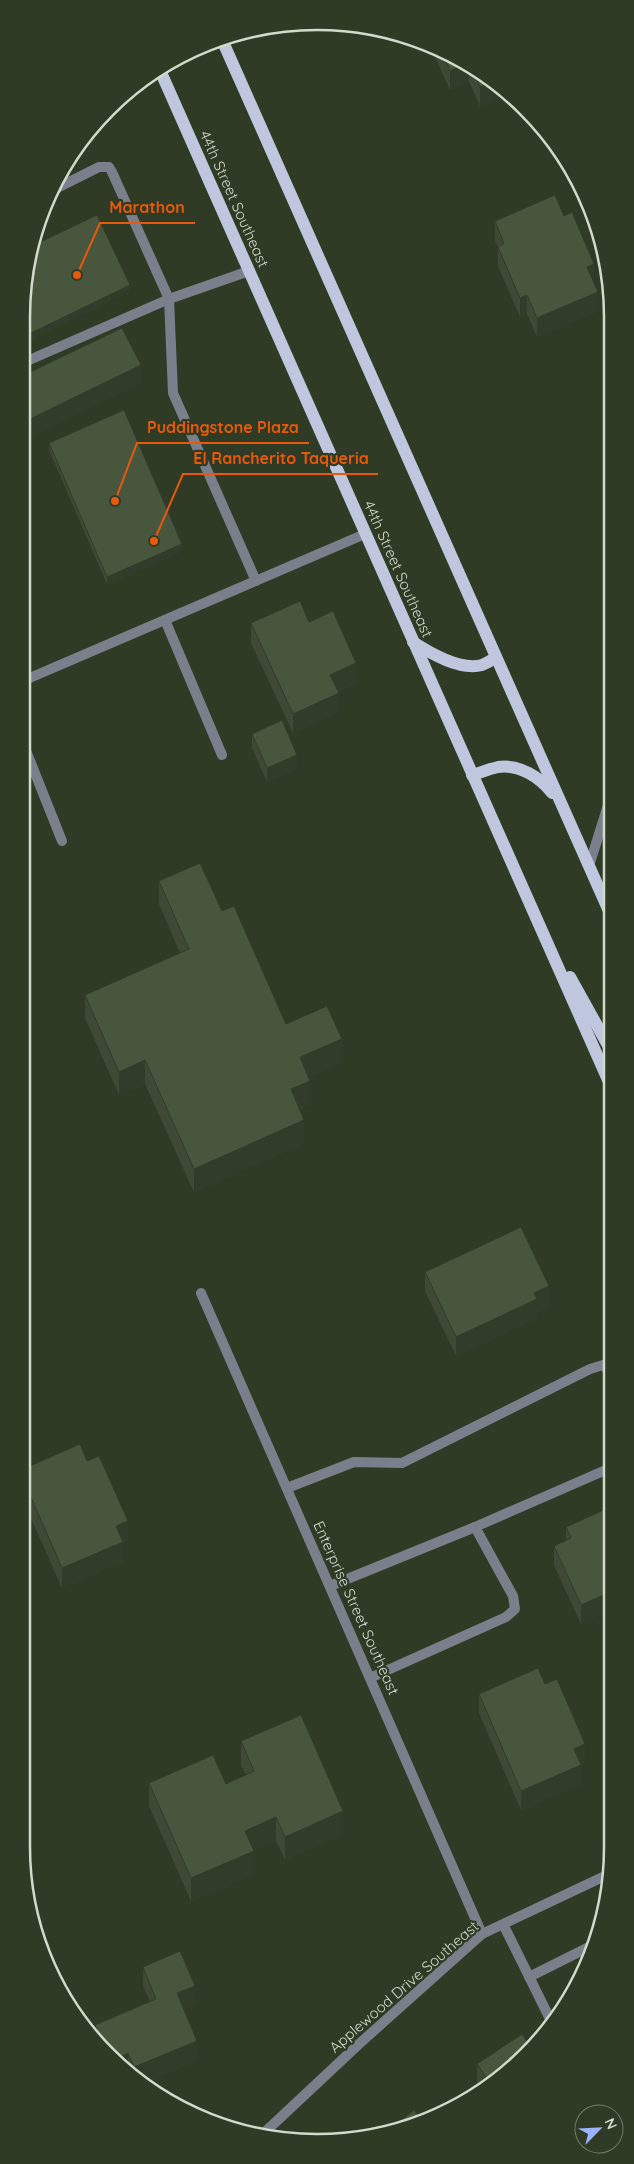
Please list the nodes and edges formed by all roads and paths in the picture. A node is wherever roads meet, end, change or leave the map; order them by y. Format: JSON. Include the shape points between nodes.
{"nodes":[{"id":1,"x":224,"y":46,"type":"edge"},
{"id":2,"x":162,"y":75,"type":"edge"},
{"id":3,"x":62,"y":185,"type":"edge"},
{"id":4,"x":249,"y":271,"type":"junction"},
{"id":5,"x":169,"y":300,"type":"junction"},
{"id":6,"x":30,"y":359,"type":"edge"},
{"id":7,"x":365,"y":534,"type":"junction"},
{"id":8,"x":256,"y":581,"type":"junction"},
{"id":9,"x":166,"y":620,"type":"junction"},
{"id":10,"x":412,"y":642,"type":"junction"},
{"id":11,"x":496,"y":658,"type":"junction"},
{"id":12,"x":30,"y":678,"type":"edge"},
{"id":13,"x":222,"y":755,"type":"dead end"},
{"id":14,"x":30,"y":761,"type":"edge"},
{"id":15,"x":472,"y":776,"type":"junction"},
{"id":16,"x":564,"y":809,"type":"junction"},
{"id":17,"x":604,"y":818,"type":"edge"},
{"id":18,"x":62,"y":841,"type":"dead end"},
{"id":19,"x":589,"y":866,"type":"junction"},
{"id":20,"x":604,"y":900,"type":"edge"},
{"id":21,"x":529,"y":903,"type":"junction"},
{"id":22,"x":604,"y":1038,"type":"edge"},
{"id":23,"x":604,"y":1071,"type":"edge"},
{"id":24,"x":201,"y":1293,"type":"dead end"},
{"id":25,"x":604,"y":1367,"type":"edge"},
{"id":26,"x":604,"y":1471,"type":"edge"},
{"id":27,"x":287,"y":1488,"type":"junction"},
{"id":28,"x":475,"y":1527,"type":"junction"},
{"id":29,"x":330,"y":1586,"type":"junction"},
{"id":30,"x":370,"y":1678,"type":"junction"},
{"id":31,"x":602,"y":1877,"type":"edge"},
{"id":32,"x":504,"y":1926,"type":"junction"},
{"id":33,"x":482,"y":1934,"type":"junction"},
{"id":34,"x":585,"y":1949,"type":"edge"},
{"id":35,"x":530,"y":1977,"type":"junction"},
{"id":36,"x":549,"y":2016,"type":"edge"},
{"id":37,"x":268,"y":2129,"type":"edge"}],
"edges":[{"from":1,"to":11,"type":"main road"},
{"from":2,"to":4,"type":"main road","name":"44th Street Southeast"},
{"from":3,"to":5,"type":"street","via":[[99,167],[109,167]]},
{"from":4,"to":5,"type":"street"},
{"from":4,"to":7,"type":"main road","name":"44th Street Southeast"},
{"from":5,"to":6,"type":"street"},
{"from":5,"to":8,"type":"street","via":[[173,394]]},
{"from":7,"to":8,"type":"street"},
{"from":7,"to":10,"type":"main road","name":"44th Street Southeast"},
{"from":8,"to":9,"type":"street"},
{"from":9,"to":12,"type":"street"},
{"from":9,"to":13,"type":"street"},
{"from":10,"to":11,"type":"main road","via":[[437,657],[468,665],[482,665]]},
{"from":10,"to":15,"type":"main road","name":"44th Street Southeast"},
{"from":11,"to":16,"type":"main road"},
{"from":14,"to":18,"type":"street"},
{"from":15,"to":16,"type":"main road","via":[[499,767],[523,770],[543,782]]},
{"from":15,"to":21,"type":"main road","name":"44th Street Southeast"},
{"from":16,"to":19,"type":"main road"},
{"from":17,"to":19,"type":"street"},
{"from":19,"to":20,"type":"main road"},
{"from":21,"to":22,"type":"main road"},
{"from":21,"to":23,"type":"main road","name":"44th Street Southeast"},
{"from":24,"to":27,"type":"street","name":"Enterprise Street Southeast"},
{"from":25,"to":27,"type":"street","via":[[590,1369],[402,1463],[354,1462]]},
{"from":26,"to":28,"type":"street"},
{"from":27,"to":29,"type":"street","name":"Enterprise Street Southeast"},
{"from":28,"to":29,"type":"street"},
{"from":28,"to":30,"type":"street","via":[[513,1596],[515,1609],[506,1617]]},
{"from":29,"to":30,"type":"street","name":"Enterprise Street Southeast"},
{"from":30,"to":33,"type":"street","name":"Enterprise Street Southeast"},
{"from":31,"to":32,"type":"street","name":"Applewood Drive Southeast"},
{"from":32,"to":33,"type":"street","name":"Applewood Drive Southeast"},
{"from":32,"to":35,"type":"street"},
{"from":33,"to":37,"type":"street","name":"Applewood Drive Southeast"},
{"from":34,"to":35,"type":"street"},
{"from":35,"to":36,"type":"street"}]}
